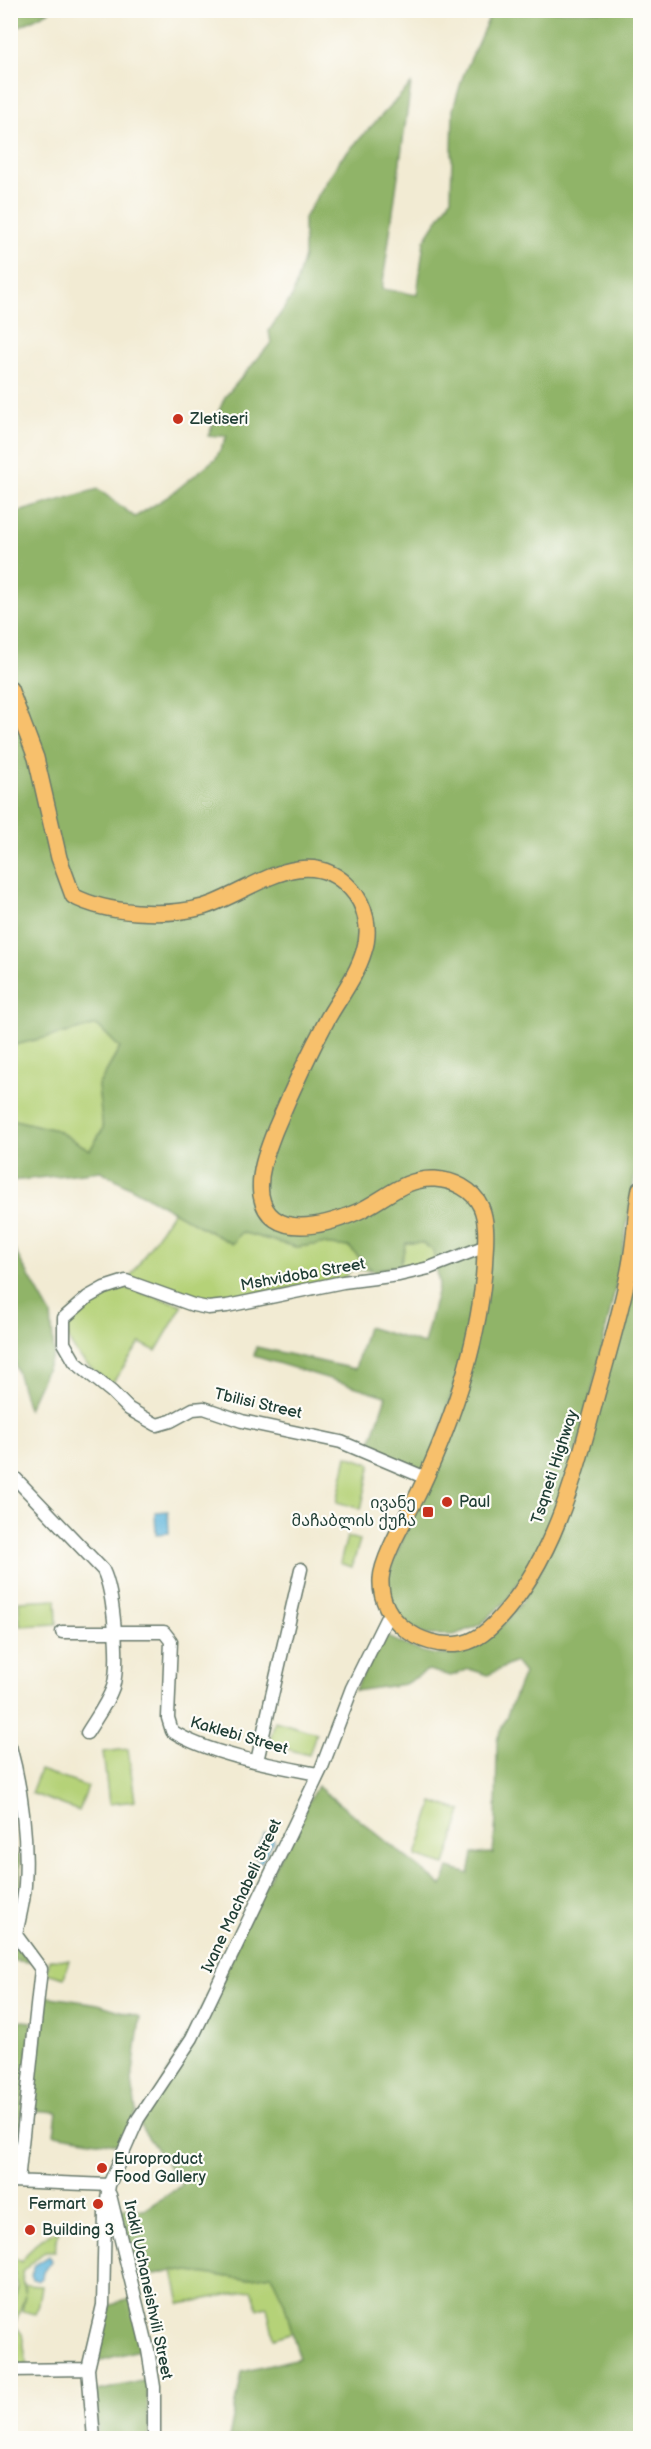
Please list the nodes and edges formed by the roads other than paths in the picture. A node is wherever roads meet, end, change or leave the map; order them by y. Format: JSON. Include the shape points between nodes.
{"nodes":[{"id":1,"x":10,"y":689,"type":"edge"},
{"id":2,"x":640,"y":1189,"type":"edge"},
{"id":3,"x":486,"y":1246,"type":"junction"},
{"id":4,"x":126,"y":1281,"type":"joint"},
{"id":5,"x":15,"y":1478,"type":"dead end"},
{"id":6,"x":426,"y":1478,"type":"junction"},
{"id":7,"x":301,"y":1569,"type":"dead end"},
{"id":8,"x":389,"y":1613,"type":"junction"},
{"id":9,"x":62,"y":1632,"type":"dead end"},
{"id":10,"x":114,"y":1632,"type":"junction"},
{"id":11,"x":87,"y":1732,"type":"dead end"},
{"id":12,"x":10,"y":1746,"type":"edge"},
{"id":13,"x":257,"y":1761,"type":"junction"},
{"id":14,"x":318,"y":1774,"type":"junction"},
{"id":15,"x":14,"y":2181,"type":"edge"},
{"id":16,"x":109,"y":2186,"type":"junction"},
{"id":17,"x":88,"y":2369,"type":"junction"},
{"id":18,"x":10,"y":2370,"type":"edge"},
{"id":19,"x":93,"y":2439,"type":"edge"},
{"id":20,"x":154,"y":2439,"type":"edge"}],
"edges":[{"from":1,"to":3,"type":"main road","via":[[36,758],[59,858],[73,897],[86,903],[161,915],[206,906],[292,868],[323,870],[343,880],[356,893],[365,911],[365,949],[298,1074],[267,1150],[260,1189],[264,1206],[273,1218],[285,1225],[331,1222],[362,1210],[399,1187],[420,1179],[439,1179],[463,1186],[479,1202]]},
{"from":2,"to":8,"type":"main road","name":"Tsqneti Highway","via":[[621,1309],[588,1426],[555,1527],[522,1592],[486,1632],[463,1644],[426,1641],[409,1633]]},
{"from":3,"to":4,"type":"street","name":"Mshvidoba Street","via":[[399,1275],[208,1308]]},
{"from":3,"to":6,"type":"main road","via":[[477,1326]]},
{"from":4,"to":6,"type":"street","name":"Tbilisi Street","via":[[104,1288],[63,1318],[64,1343],[75,1362],[129,1409],[157,1425],[204,1408],[242,1421],[342,1442]]},
{"from":5,"to":10,"type":"street","via":[[103,1570],[111,1592]]},
{"from":6,"to":8,"type":"main road","via":[[385,1563],[381,1580]]},
{"from":7,"to":13,"type":"street"},
{"from":8,"to":14,"type":"street","name":"Ivane Machabeli Street","via":[[352,1688]]},
{"from":9,"to":10,"type":"street"},
{"from":10,"to":11,"type":"street","via":[[114,1682]]},
{"from":10,"to":13,"type":"street","name":"Kaklebi Street","via":[[168,1634],[168,1718],[172,1731]]},
{"from":12,"to":15,"type":"street","via":[[20,1789],[24,1850],[25,1885],[16,1935],[41,1970]]},
{"from":13,"to":14,"type":"street","name":"Kaklebi Street"},
{"from":14,"to":16,"type":"street","name":"Ivane Machabeli Street","via":[[192,2038],[138,2119]]},
{"from":15,"to":16,"type":"street"},
{"from":16,"to":17,"type":"street","name":"Ivane Machabeli Street","via":[[103,2305]]},
{"from":16,"to":20,"type":"street","name":"Irakli Uchaneishvili Street","via":[[148,2350]]},
{"from":17,"to":18,"type":"street"},
{"from":17,"to":19,"type":"street","name":"Ivane Machabeli Street"}]}
